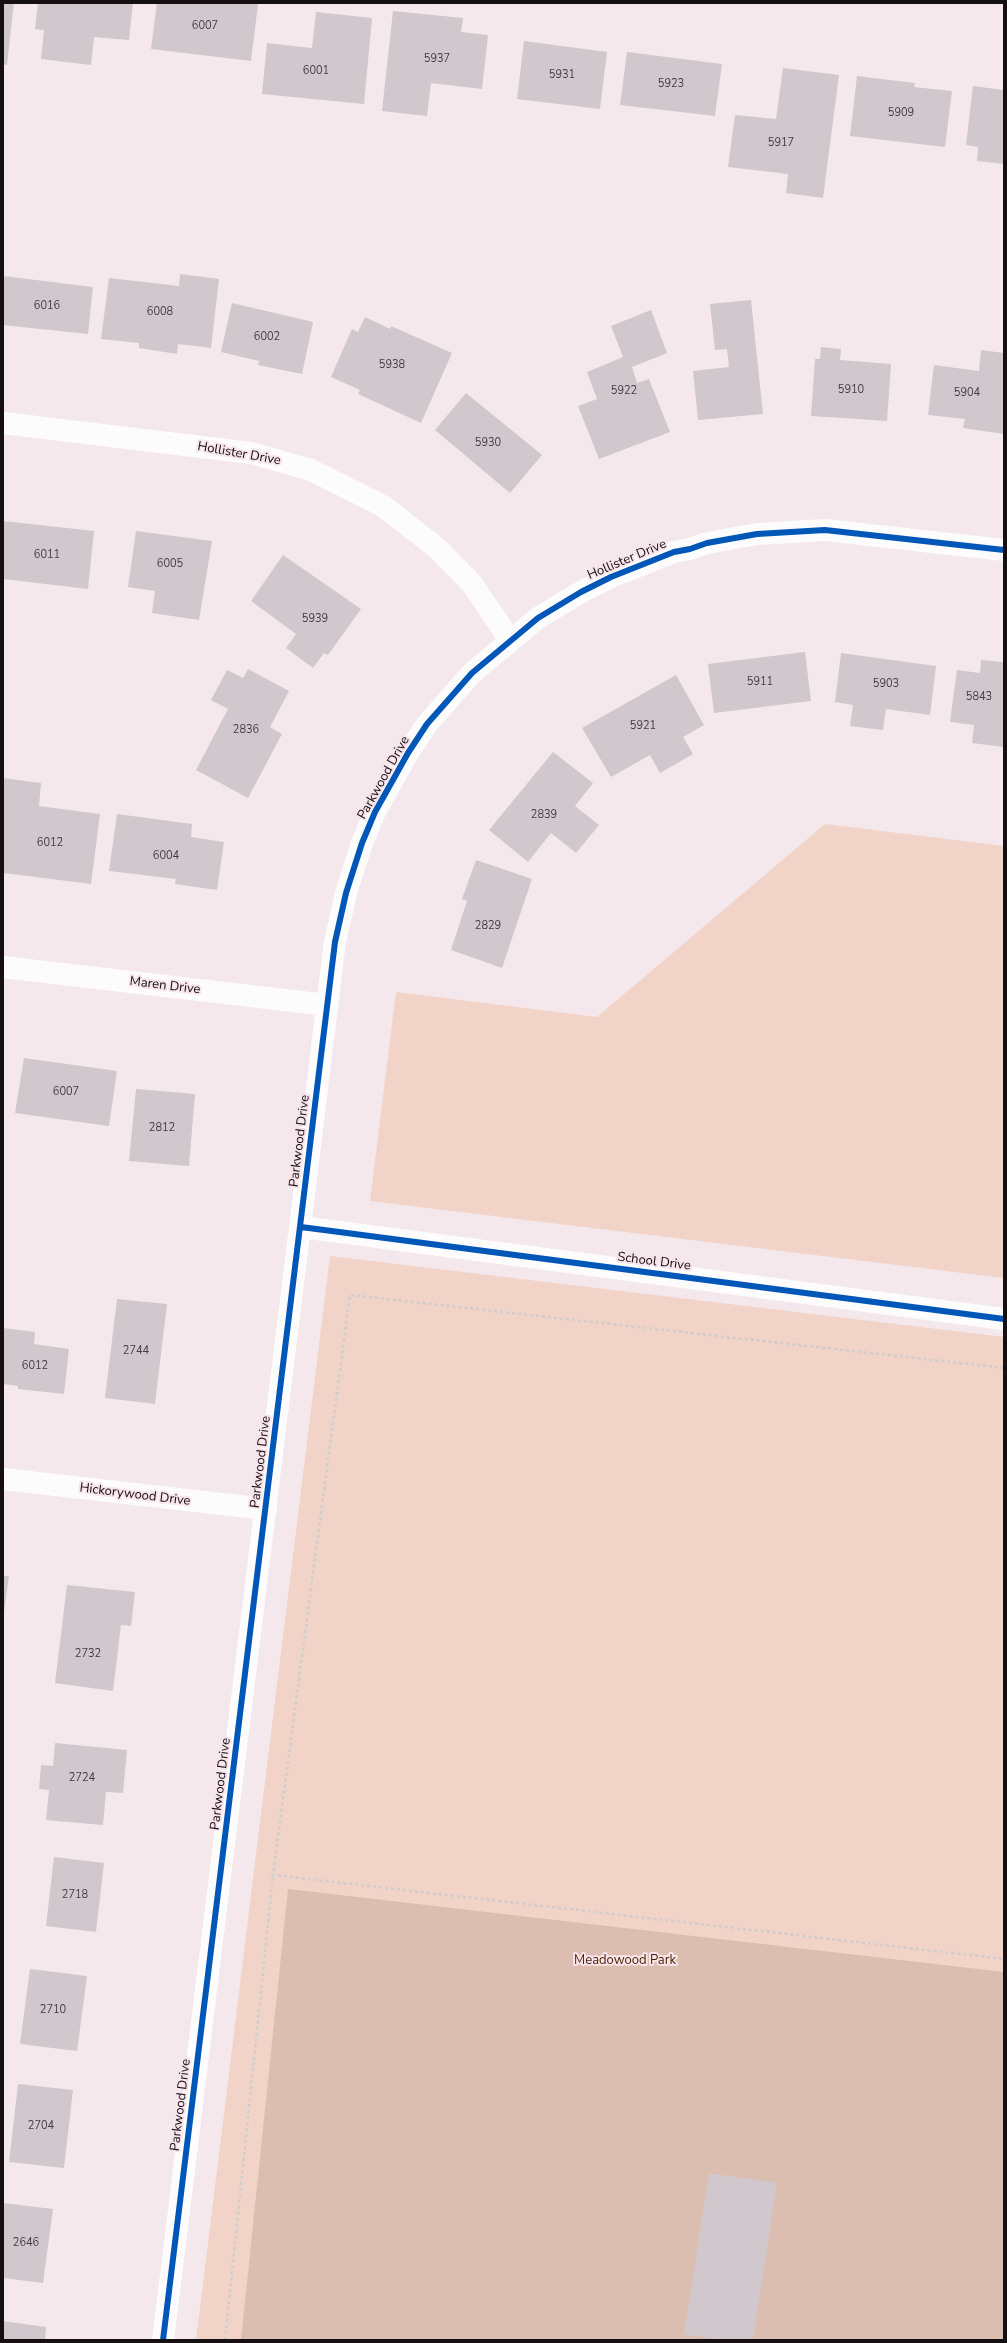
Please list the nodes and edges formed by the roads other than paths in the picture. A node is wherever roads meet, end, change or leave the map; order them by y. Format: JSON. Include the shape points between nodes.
{"nodes":[{"id":1,"x":3,"y":423,"type":"edge"},
{"id":2,"x":1004,"y":550,"type":"edge"},
{"id":3,"x":510,"y":640,"type":"junction"},
{"id":4,"x":3,"y":967,"type":"edge"},
{"id":5,"x":328,"y":1005,"type":"junction"},
{"id":6,"x":301,"y":1227,"type":"junction"},
{"id":7,"x":1004,"y":1319,"type":"edge"},
{"id":8,"x":3,"y":1480,"type":"edge"},
{"id":9,"x":266,"y":1509,"type":"junction"},
{"id":10,"x":164,"y":2340,"type":"edge"}],
"edges":[{"from":1,"to":3,"type":"street","name":"Hollister Drive","via":[[251,453],[311,470],[383,506],[436,548],[472,584]]},
{"from":2,"to":3,"type":"street","name":"Hollister Drive","via":[[825,530],[757,534],[723,540],[674,552],[611,577],[538,618]]},
{"from":3,"to":5,"type":"street","name":"Parkwood Drive","via":[[472,673],[427,724],[375,812],[346,893],[336,936]]},
{"from":4,"to":5,"type":"street","name":"Maren Drive"},
{"from":5,"to":6,"type":"street","name":"Parkwood Drive"},
{"from":6,"to":7,"type":"street","name":"School Drive"},
{"from":6,"to":9,"type":"street","name":"Parkwood Drive"},
{"from":8,"to":9,"type":"street","name":"Hickorywood Drive"},
{"from":9,"to":10,"type":"street","name":"Parkwood Drive"}]}
